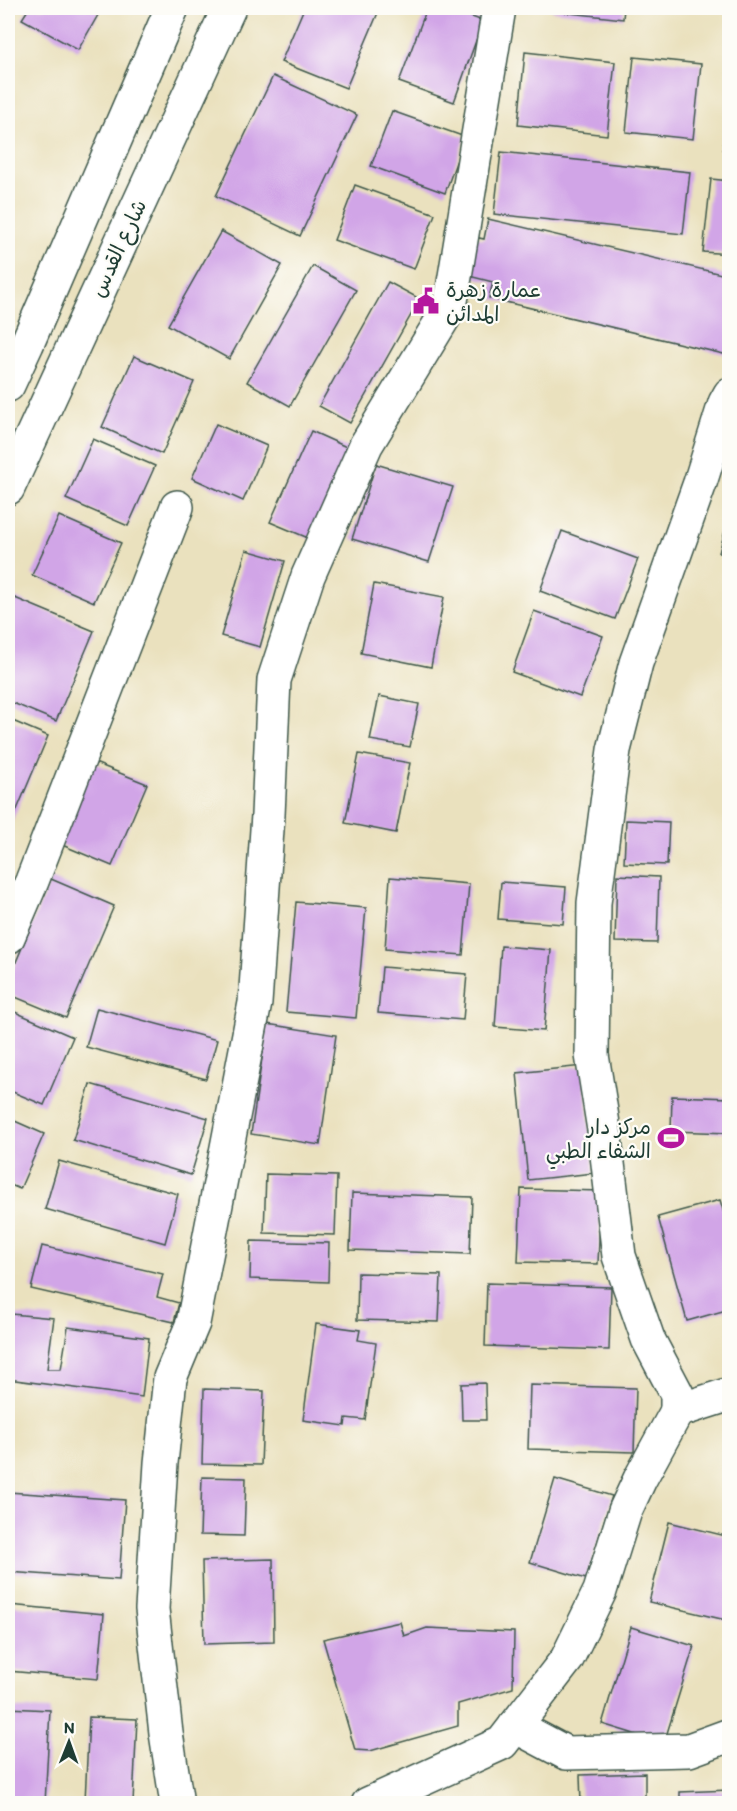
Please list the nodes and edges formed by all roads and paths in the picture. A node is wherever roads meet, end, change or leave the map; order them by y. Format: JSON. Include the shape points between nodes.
{"nodes":[{"id":1,"x":172,"y":8,"type":"edge"},
{"id":2,"x":229,"y":8,"type":"edge"},
{"id":3,"x":499,"y":8,"type":"edge"},
{"id":4,"x":8,"y":385,"type":"edge"},
{"id":5,"x":729,"y":394,"type":"edge"},
{"id":6,"x":8,"y":488,"type":"edge"},
{"id":7,"x":177,"y":507,"type":"dead end"},
{"id":8,"x":8,"y":937,"type":"edge"},
{"id":9,"x":729,"y":1394,"type":"edge"},
{"id":10,"x":677,"y":1410,"type":"junction"},
{"id":11,"x":515,"y":1726,"type":"junction"},
{"id":12,"x":729,"y":1735,"type":"edge"},
{"id":13,"x":177,"y":1803,"type":"edge"},
{"id":14,"x":368,"y":1803,"type":"edge"}],
"edges":[{"from":1,"to":4,"type":"street","name":"شارع القدس"},
{"from":2,"to":6,"type":"street","name":"شارع القدس"},
{"from":3,"to":13,"type":"street","via":[[450,307],[366,445],[308,576],[274,680],[255,1003],[193,1323],[170,1378],[161,1463],[152,1609]]},
{"from":5,"to":10,"type":"street","via":[[636,663],[614,750],[594,903],[592,1055],[619,1256],[648,1339],[677,1394]]},
{"from":7,"to":8,"type":"street"},
{"from":9,"to":10,"type":"street"},
{"from":10,"to":11,"type":"street","via":[[625,1511],[600,1591],[567,1659]]},
{"from":11,"to":12,"type":"street","via":[[566,1753],[689,1750]]},
{"from":11,"to":14,"type":"street","via":[[502,1743]]}]}
